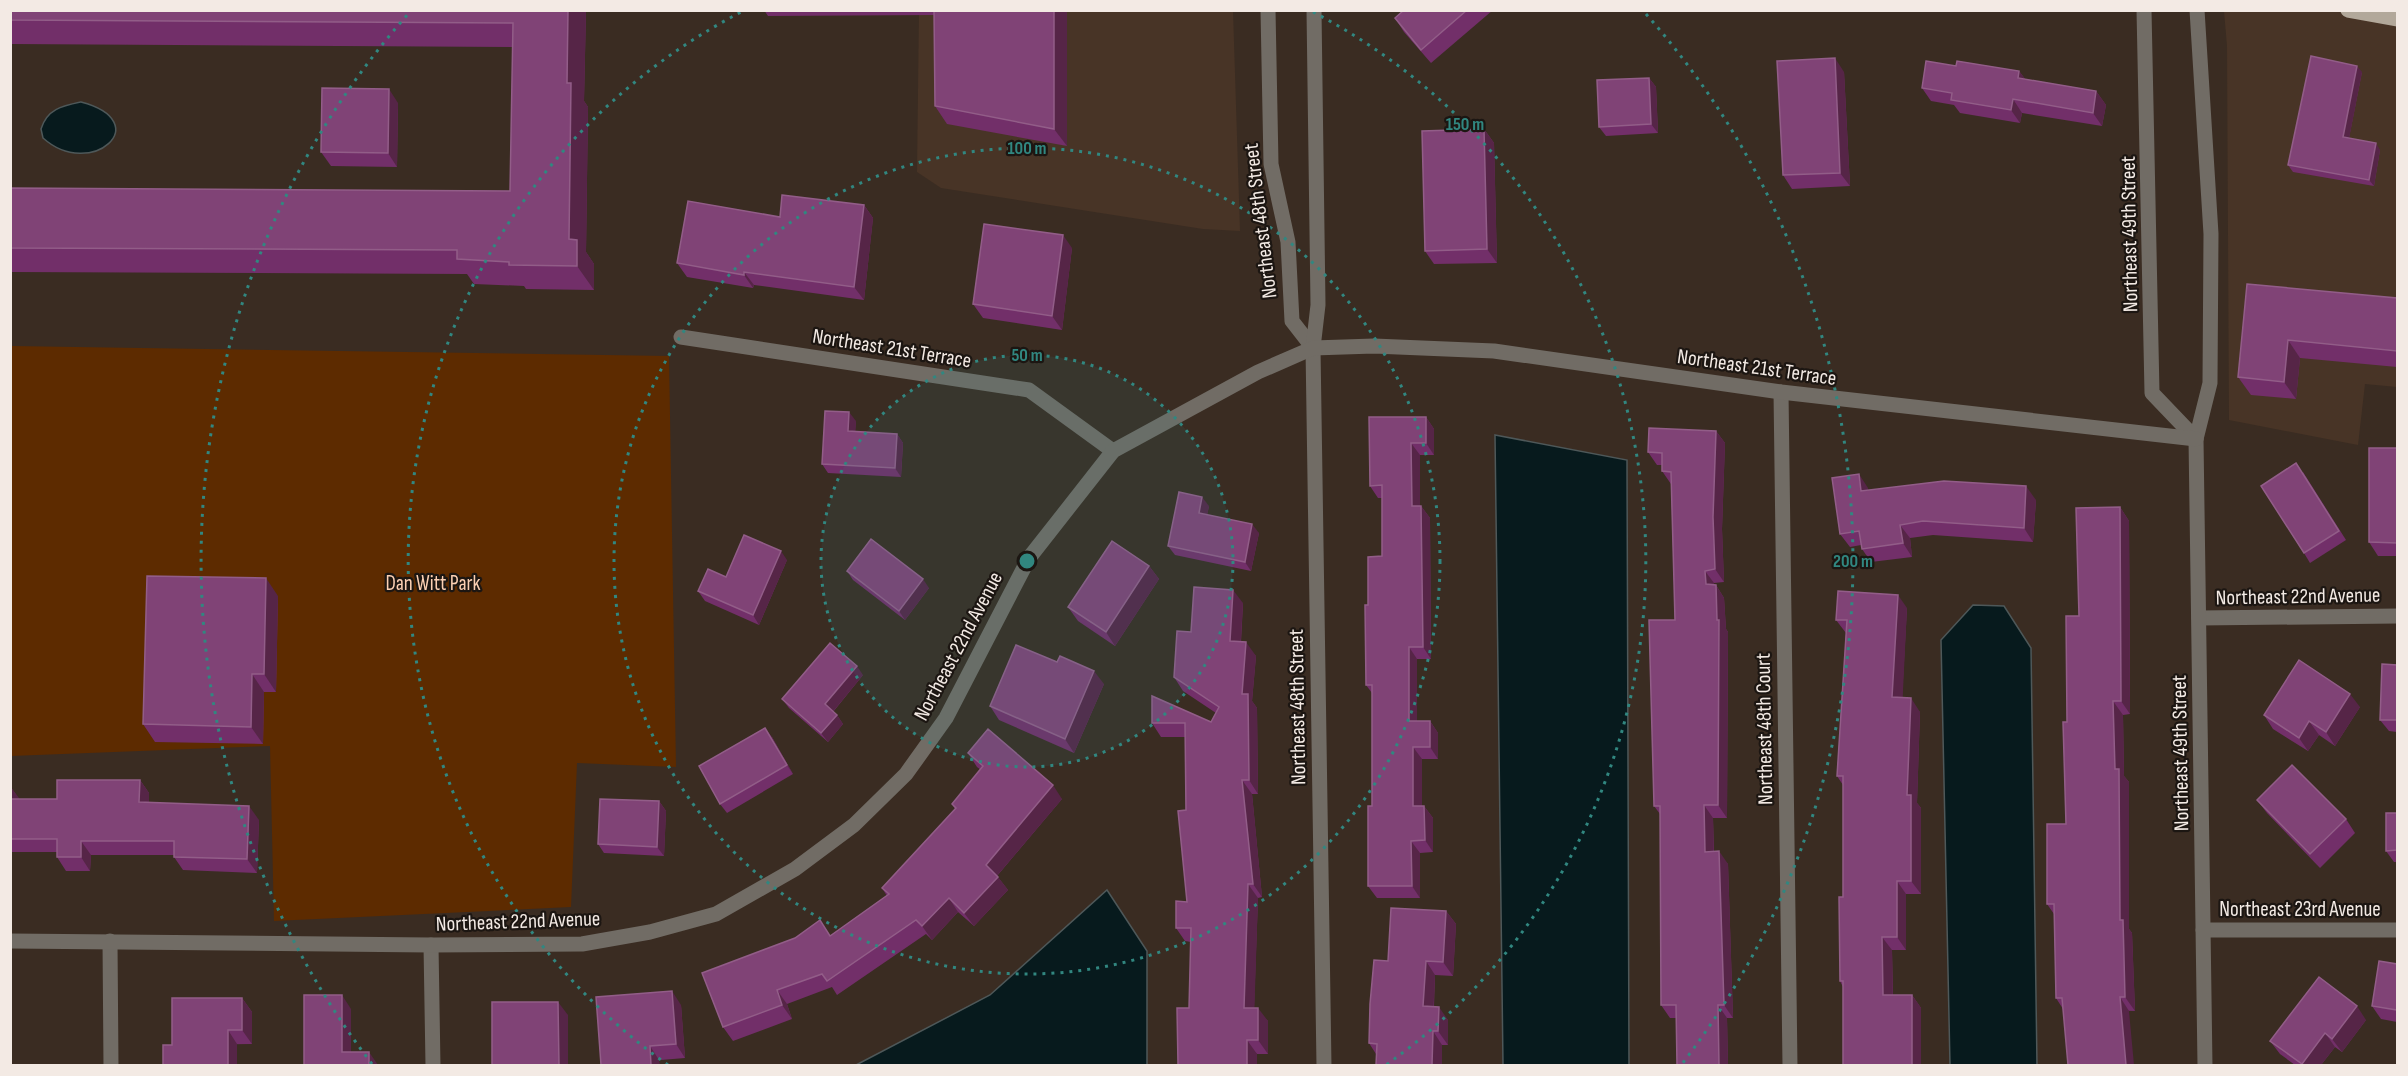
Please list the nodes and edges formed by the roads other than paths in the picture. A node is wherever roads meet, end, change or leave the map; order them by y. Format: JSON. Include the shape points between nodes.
{"nodes":[{"id":1,"x":1268,"y":10,"type":"edge"},
{"id":2,"x":1314,"y":10,"type":"edge"},
{"id":3,"x":2144,"y":10,"type":"edge"},
{"id":4,"x":2196,"y":10,"type":"edge"},
{"id":5,"x":2348,"y":10,"type":"edge"},
{"id":6,"x":2397,"y":19,"type":"edge"},
{"id":7,"x":681,"y":337,"type":"dead end"},
{"id":8,"x":1313,"y":348,"type":"junction"},
{"id":9,"x":1780,"y":393,"type":"junction"},
{"id":10,"x":2196,"y":439,"type":"junction"},
{"id":11,"x":1113,"y":451,"type":"junction"},
{"id":12,"x":2397,"y":616,"type":"edge"},
{"id":13,"x":2199,"y":618,"type":"junction"},
{"id":14,"x":2204,"y":930,"type":"junction"},
{"id":15,"x":2397,"y":930,"type":"edge"},
{"id":16,"x":10,"y":941,"type":"edge"},
{"id":17,"x":110,"y":942,"type":"junction"},
{"id":18,"x":431,"y":945,"type":"junction"},
{"id":19,"x":111,"y":1065,"type":"edge"},
{"id":20,"x":433,"y":1065,"type":"edge"},
{"id":21,"x":1324,"y":1065,"type":"edge"},
{"id":22,"x":1790,"y":1065,"type":"edge"},
{"id":23,"x":2205,"y":1065,"type":"edge"}],
"edges":[{"from":1,"to":8,"type":"street","name":"Northeast 48th Street","via":[[1271,164],[1288,242],[1292,321]]},
{"from":2,"to":8,"type":"street","name":"Northeast 48th Street","via":[[1318,305]]},
{"from":3,"to":10,"type":"street","name":"Northeast 49th Street","via":[[2152,393]]},
{"from":4,"to":10,"type":"street","name":"Northeast 49th Street","via":[[2211,234],[2210,383]]},
{"from":5,"to":6,"type":"main road"},
{"from":7,"to":11,"type":"street","name":"Northeast 21st Terrace","via":[[1029,390]]},
{"from":8,"to":9,"type":"street","name":"Northeast 21st Terrace","via":[[1374,346],[1494,351]]},
{"from":8,"to":11,"type":"street","name":"Northeast 22nd Avenue","via":[[1257,372]]},
{"from":8,"to":21,"type":"street","name":"Northeast 48th Street"},
{"from":9,"to":10,"type":"street","name":"Northeast 21st Terrace"},
{"from":9,"to":22,"type":"street","name":"Northeast 48th Court"},
{"from":10,"to":13,"type":"street","name":"Northeast 49th Street"},
{"from":11,"to":18,"type":"street","name":"Northeast 22nd Avenue","via":[[1029,558],[946,718],[906,774],[854,825],[795,869],[716,914],[650,932],[582,944]]},
{"from":12,"to":13,"type":"street","name":"Northeast 22nd Avenue"},
{"from":13,"to":14,"type":"street","name":"Northeast 49th Street"},
{"from":14,"to":15,"type":"street","name":"Northeast 23rd Avenue"},
{"from":14,"to":23,"type":"street","name":"Northeast 49th Street"},
{"from":16,"to":17,"type":"street","name":"Northeast 22nd Avenue"},
{"from":17,"to":18,"type":"street","name":"Northeast 22nd Avenue"},
{"from":17,"to":19,"type":"street"},
{"from":18,"to":20,"type":"street"}]}
